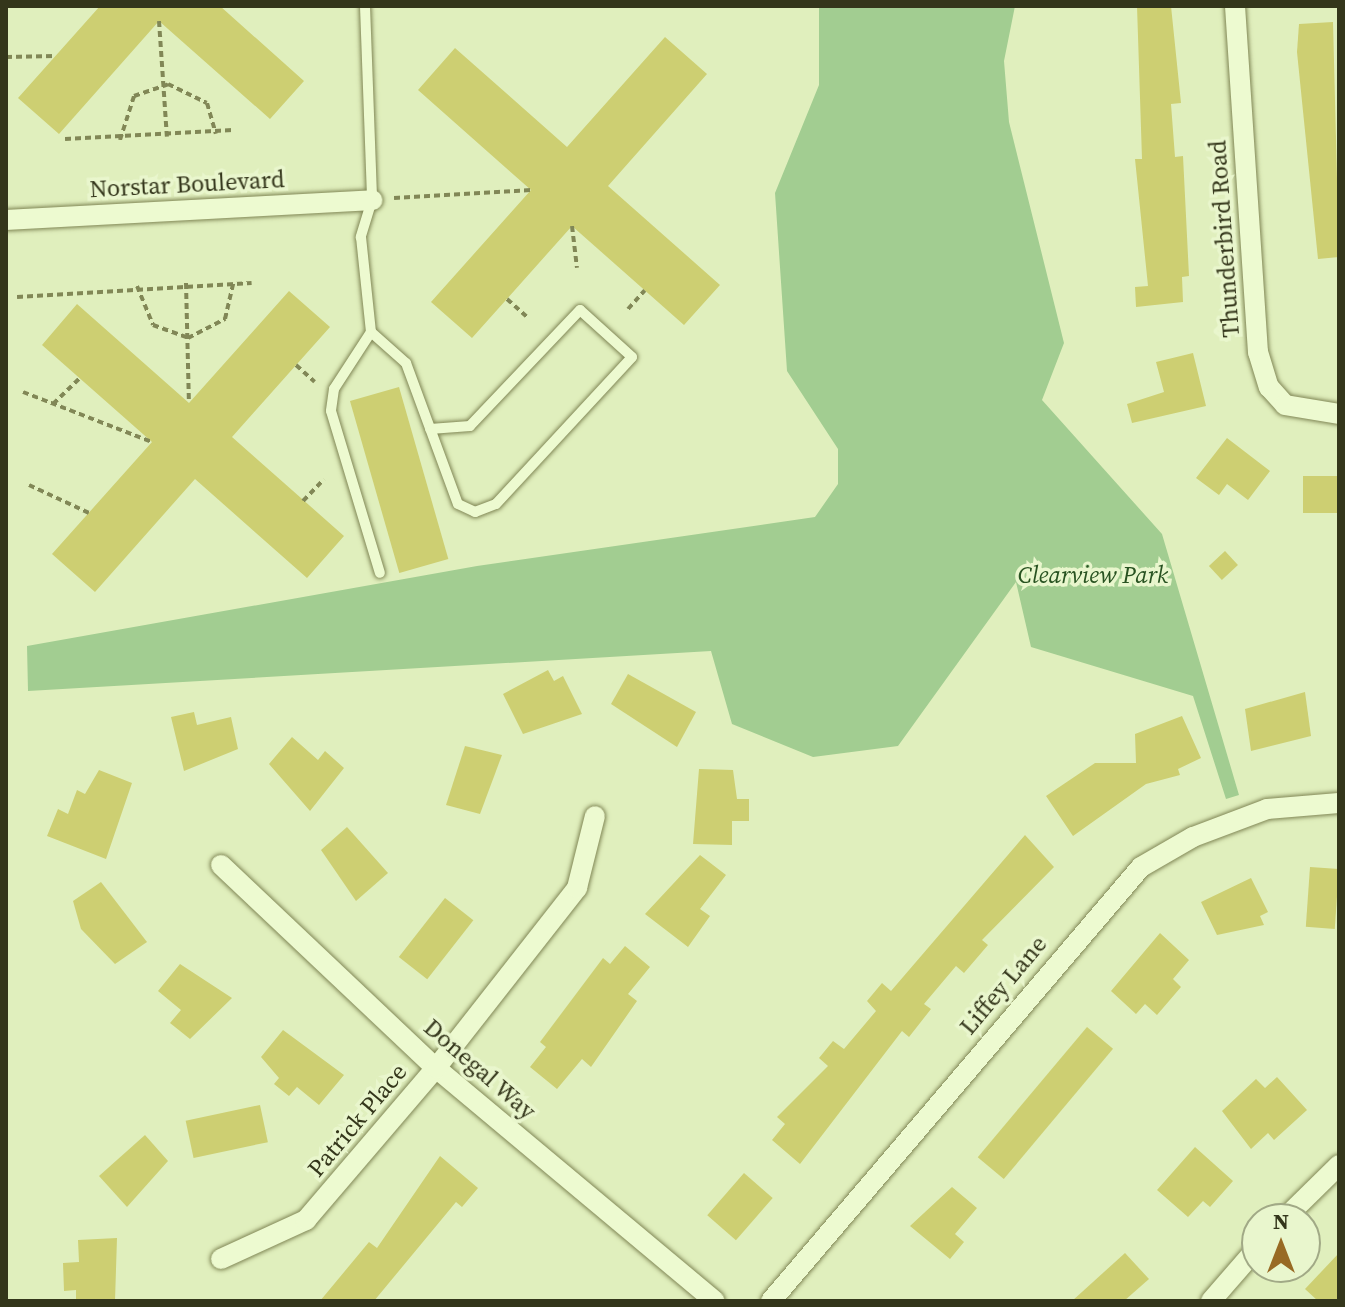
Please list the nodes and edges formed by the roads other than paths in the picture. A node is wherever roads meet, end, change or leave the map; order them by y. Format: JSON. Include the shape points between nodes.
{"nodes":[{"id":1,"x":365,"y":6,"type":"edge"},
{"id":2,"x":1235,"y":6,"type":"edge"},
{"id":3,"x":372,"y":200,"type":"junction"},
{"id":4,"x":6,"y":220,"type":"edge"},
{"id":5,"x":371,"y":332,"type":"junction"},
{"id":6,"x":1339,"y":414,"type":"edge"},
{"id":7,"x":430,"y":429,"type":"junction"},
{"id":8,"x":380,"y":573,"type":"dead end"},
{"id":9,"x":1339,"y":803,"type":"edge"},
{"id":10,"x":595,"y":816,"type":"dead end"},
{"id":11,"x":221,"y":865,"type":"dead end"},
{"id":12,"x":436,"y":1068,"type":"junction"},
{"id":13,"x":1339,"y":1165,"type":"edge"},
{"id":14,"x":1300,"y":1203,"type":"edge"},
{"id":15,"x":221,"y":1259,"type":"dead end"},
{"id":16,"x":1241,"y":1266,"type":"edge"},
{"id":17,"x":715,"y":1301,"type":"edge"},
{"id":18,"x":771,"y":1301,"type":"edge"},
{"id":19,"x":1211,"y":1301,"type":"edge"}],
"edges":[{"from":1,"to":3,"type":"lane"},
{"from":2,"to":6,"type":"street","name":"Thunderbird Road","via":[[1258,352],[1269,387],[1285,405]]},
{"from":3,"to":4,"type":"street","name":"Norstar Boulevard"},
{"from":3,"to":5,"type":"lane","via":[[361,237]]},
{"from":5,"to":7,"type":"lane","via":[[406,363]]},
{"from":5,"to":8,"type":"lane","via":[[334,389],[331,411]]},
{"from":7,"to":7,"type":"lane","via":[[458,504],[475,512],[496,504],[632,357],[580,310],[470,426]]},
{"from":9,"to":18,"type":"street","name":"Liffey Lane","via":[[1267,809],[1193,837],[1141,867]]},
{"from":10,"to":12,"type":"street","name":"Patrick Place","via":[[577,888]]},
{"from":11,"to":12,"type":"street","name":"Donegal Way"},
{"from":12,"to":15,"type":"street","name":"Patrick Place","via":[[306,1220]]},
{"from":12,"to":17,"type":"street","name":"Donegal Way"},
{"from":13,"to":14,"type":"street"},
{"from":16,"to":19,"type":"street"}]}
